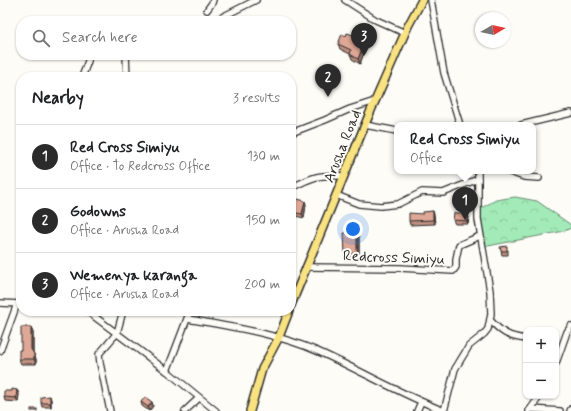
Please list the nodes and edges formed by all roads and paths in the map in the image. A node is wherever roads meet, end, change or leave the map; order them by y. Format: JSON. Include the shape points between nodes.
{"nodes":[{"id":1,"x":213,"y":0,"type":"edge"},
{"id":2,"x":256,"y":0,"type":"edge"},
{"id":3,"x":345,"y":0,"type":"edge"},
{"id":4,"x":422,"y":0,"type":"edge"},
{"id":5,"x":431,"y":0,"type":"edge"},
{"id":6,"x":207,"y":10,"type":"dead end"},
{"id":7,"x":224,"y":16,"type":"edge"},
{"id":8,"x":405,"y":33,"type":"junction"},
{"id":9,"x":88,"y":60,"type":"edge"},
{"id":10,"x":126,"y":60,"type":"edge"},
{"id":11,"x":84,"y":72,"type":"edge"},
{"id":12,"x":127,"y":72,"type":"edge"},
{"id":13,"x":375,"y":102,"type":"junction"},
{"id":14,"x":571,"y":113,"type":"edge"},
{"id":15,"x":459,"y":122,"type":"edge"},
{"id":16,"x":534,"y":122,"type":"edge"},
{"id":17,"x":365,"y":125,"type":"junction"},
{"id":18,"x":394,"y":130,"type":"edge"},
{"id":19,"x":296,"y":131,"type":"edge"},
{"id":20,"x":478,"y":174,"type":"edge"},
{"id":21,"x":516,"y":174,"type":"edge"},
{"id":22,"x":344,"y":176,"type":"junction"},
{"id":23,"x":478,"y":178,"type":"junction"},
{"id":24,"x":539,"y":178,"type":"dead end"},
{"id":25,"x":296,"y":186,"type":"edge"},
{"id":26,"x":336,"y":195,"type":"junction"},
{"id":27,"x":480,"y":236,"type":"junction"},
{"id":28,"x":306,"y":267,"type":"junction"},
{"id":29,"x":296,"y":292,"type":"edge"},
{"id":30,"x":0,"y":303,"type":"edge"},
{"id":31,"x":16,"y":304,"type":"edge"},
{"id":32,"x":16,"y":311,"type":"edge"},
{"id":33,"x":94,"y":316,"type":"edge"},
{"id":34,"x":122,"y":316,"type":"edge"},
{"id":35,"x":189,"y":316,"type":"edge"},
{"id":36,"x":287,"y":316,"type":"edge"},
{"id":37,"x":188,"y":319,"type":"junction"},
{"id":38,"x":490,"y":320,"type":"junction"},
{"id":39,"x":571,"y":326,"type":"edge"},
{"id":40,"x":117,"y":333,"type":"junction"},
{"id":41,"x":279,"y":337,"type":"junction"},
{"id":42,"x":523,"y":339,"type":"edge"},
{"id":43,"x":559,"y":346,"type":"edge"},
{"id":44,"x":0,"y":351,"type":"edge"},
{"id":45,"x":167,"y":371,"type":"junction"},
{"id":46,"x":199,"y":398,"type":"junction"},
{"id":47,"x":538,"y":399,"type":"edge"},
{"id":48,"x":421,"y":402,"type":"junction"},
{"id":49,"x":530,"y":410,"type":"edge"},
{"id":50,"x":110,"y":411,"type":"edge"},
{"id":51,"x":185,"y":411,"type":"edge"},
{"id":52,"x":216,"y":411,"type":"edge"},
{"id":53,"x":250,"y":411,"type":"edge"},
{"id":54,"x":417,"y":411,"type":"edge"},
{"id":55,"x":444,"y":411,"type":"edge"},
{"id":56,"x":560,"y":411,"type":"edge"}],
"edges":[{"from":1,"to":6,"type":"street"},
{"from":2,"to":7,"type":"street"},
{"from":3,"to":8,"type":"street","via":[[376,20]]},
{"from":4,"to":8,"type":"main road","name":"Arusha Road"},
{"from":5,"to":15,"type":"street","via":[[444,73]]},
{"from":8,"to":13,"type":"main road","name":"Arusha Road"},
{"from":9,"to":11,"type":"street"},
{"from":10,"to":12,"type":"street"},
{"from":13,"to":17,"type":"main road","name":"Arusha Road"},
{"from":13,"to":19,"type":"street","via":[[350,109]]},
{"from":14,"to":16,"type":"street"},
{"from":17,"to":18,"type":"street"},
{"from":17,"to":22,"type":"main road","name":"Arusha Road"},
{"from":20,"to":23,"type":"street"},
{"from":21,"to":24,"type":"street"},
{"from":22,"to":25,"type":"street","via":[[326,174]]},
{"from":22,"to":26,"type":"main road","name":"Arusha Road"},
{"from":23,"to":26,"type":"street","via":[[443,193],[422,192],[398,204],[359,204]]},
{"from":23,"to":27,"type":"street"},
{"from":26,"to":28,"type":"main road","name":"Arusha Road"},
{"from":27,"to":28,"type":"street","name":"Redcross Simiyu","via":[[459,245],[456,267],[453,271]]},
{"from":27,"to":38,"type":"street","via":[[490,291]]},
{"from":28,"to":29,"type":"main road","name":"Arusha Road"},
{"from":30,"to":31,"type":"street"},
{"from":32,"to":44,"type":"street"},
{"from":33,"to":40,"type":"street"},
{"from":34,"to":40,"type":"street"},
{"from":35,"to":37,"type":"street"},
{"from":36,"to":41,"type":"main road"},
{"from":37,"to":41,"type":"street"},
{"from":37,"to":45,"type":"street"},
{"from":38,"to":42,"type":"street","via":[[505,334]]},
{"from":38,"to":55,"type":"street","via":[[488,329],[469,346],[455,369]]},
{"from":39,"to":43,"type":"street"},
{"from":40,"to":45,"type":"street"},
{"from":40,"to":50,"type":"street","via":[[100,354]]},
{"from":41,"to":48,"type":"street","via":[[317,351]]},
{"from":41,"to":53,"type":"main road","via":[[262,370]]},
{"from":45,"to":46,"type":"street"},
{"from":46,"to":51,"type":"street"},
{"from":46,"to":52,"type":"street"},
{"from":47,"to":49,"type":"street"},
{"from":48,"to":54,"type":"street"},
{"from":48,"to":55,"type":"street"},
{"from":49,"to":56,"type":"street"}]}
